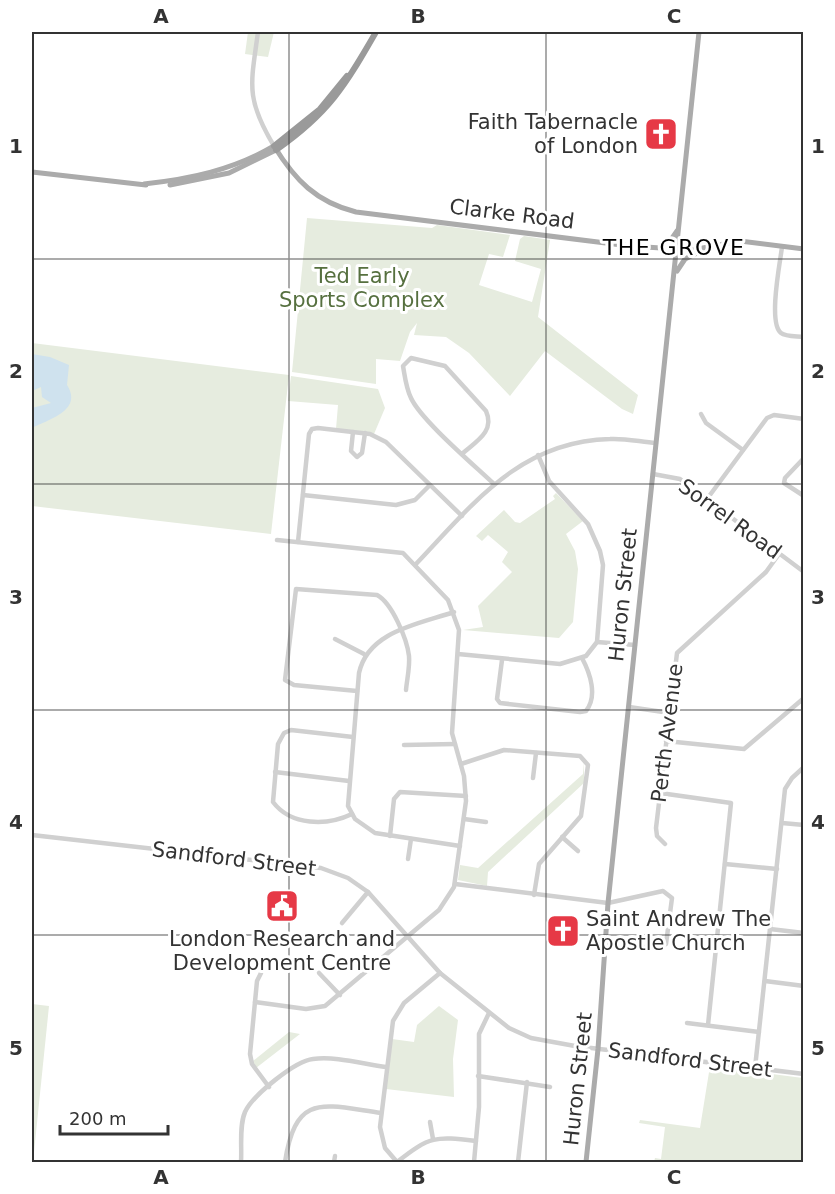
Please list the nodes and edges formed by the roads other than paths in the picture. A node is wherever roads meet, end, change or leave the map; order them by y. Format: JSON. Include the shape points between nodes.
{"nodes":[{"id":1,"x":258,"y":32,"type":"edge"},
{"id":2,"x":376,"y":32,"type":"edge"},
{"id":3,"x":699,"y":32,"type":"edge"},
{"id":4,"x":275,"y":148,"type":"junction"},
{"id":5,"x":32,"y":172,"type":"edge"},
{"id":6,"x":678,"y":229,"type":"junction"},
{"id":7,"x":659,"y":247,"type":"junction"},
{"id":8,"x":782,"y":247,"type":"junction"},
{"id":9,"x":677,"y":249,"type":"junction"},
{"id":10,"x":705,"y":249,"type":"junction"},
{"id":11,"x":804,"y":249,"type":"edge"},
{"id":12,"x":674,"y":277,"type":"junction"},
{"id":13,"x":804,"y":337,"type":"edge"},
{"id":14,"x":702,"y":414,"type":"dead end"},
{"id":15,"x":804,"y":419,"type":"edge"},
{"id":16,"x":353,"y":432,"type":"junction"},
{"id":17,"x":365,"y":433,"type":"junction"},
{"id":18,"x":656,"y":443,"type":"junction"},
{"id":19,"x":743,"y":450,"type":"junction"},
{"id":20,"x":463,"y":453,"type":"junction"},
{"id":21,"x":538,"y":454,"type":"junction"},
{"id":22,"x":804,"y":458,"type":"edge"},
{"id":23,"x":652,"y":474,"type":"junction"},
{"id":24,"x":494,"y":484,"type":"junction"},
{"id":25,"x":430,"y":485,"type":"junction"},
{"id":26,"x":303,"y":495,"type":"junction"},
{"id":27,"x":804,"y":496,"type":"edge"},
{"id":28,"x":707,"y":499,"type":"junction"},
{"id":29,"x":462,"y":516,"type":"junction"},
{"id":30,"x":277,"y":540,"type":"dead end"},
{"id":31,"x":298,"y":542,"type":"junction"},
{"id":32,"x":779,"y":554,"type":"junction"},
{"id":33,"x":416,"y":564,"type":"junction"},
{"id":34,"x":804,"y":572,"type":"edge"},
{"id":35,"x":454,"y":612,"type":"junction"},
{"id":36,"x":400,"y":631,"type":"junction"},
{"id":37,"x":335,"y":639,"type":"dead end"},
{"id":38,"x":597,"y":642,"type":"junction"},
{"id":39,"x":635,"y":645,"type":"junction"},
{"id":40,"x":364,"y":654,"type":"junction"},
{"id":41,"x":458,"y":654,"type":"junction"},
{"id":42,"x":582,"y":658,"type":"junction"},
{"id":43,"x":502,"y":660,"type":"junction"},
{"id":44,"x":406,"y":690,"type":"dead end"},
{"id":45,"x":357,"y":691,"type":"junction"},
{"id":46,"x":803,"y":700,"type":"edge"},
{"id":47,"x":628,"y":707,"type":"junction"},
{"id":48,"x":670,"y":713,"type":"junction"},
{"id":49,"x":353,"y":737,"type":"junction"},
{"id":50,"x":666,"y":741,"type":"junction"},
{"id":51,"x":455,"y":744,"type":"junction"},
{"id":52,"x":404,"y":745,"type":"dead end"},
{"id":53,"x":536,"y":753,"type":"junction"},
{"id":54,"x":461,"y":764,"type":"junction"},
{"id":55,"x":804,"y":767,"type":"edge"},
{"id":56,"x":275,"y":772,"type":"junction"},
{"id":57,"x":533,"y":778,"type":"dead end"},
{"id":58,"x":349,"y":781,"type":"junction"},
{"id":59,"x":660,"y":793,"type":"junction"},
{"id":60,"x":466,"y":796,"type":"junction"},
{"id":61,"x":352,"y":814,"type":"junction"},
{"id":62,"x":464,"y":819,"type":"junction"},
{"id":63,"x":486,"y":822,"type":"dead end"},
{"id":64,"x":782,"y":823,"type":"junction"},
{"id":65,"x":804,"y":825,"type":"edge"},
{"id":66,"x":32,"y":835,"type":"edge"},
{"id":67,"x":390,"y":836,"type":"junction"},
{"id":68,"x":562,"y":837,"type":"junction"},
{"id":69,"x":411,"y":839,"type":"junction"},
{"id":70,"x":665,"y":844,"type":"dead end"},
{"id":71,"x":460,"y":846,"type":"junction"},
{"id":72,"x":578,"y":851,"type":"dead end"},
{"id":73,"x":408,"y":859,"type":"dead end"},
{"id":74,"x":725,"y":864,"type":"junction"},
{"id":75,"x":777,"y":869,"type":"junction"},
{"id":76,"x":454,"y":884,"type":"junction"},
{"id":77,"x":368,"y":892,"type":"junction"},
{"id":78,"x":534,"y":895,"type":"junction"},
{"id":79,"x":609,"y":903,"type":"junction"},
{"id":80,"x":342,"y":922,"type":"dead end"},
{"id":81,"x":770,"y":929,"type":"junction"},
{"id":82,"x":804,"y":933,"type":"edge"},
{"id":83,"x":409,"y":937,"type":"junction"},
{"id":84,"x":645,"y":947,"type":"dead end"},
{"id":85,"x":261,"y":973,"type":"dead end"},
{"id":86,"x":319,"y":973,"type":"dead end"},
{"id":87,"x":440,"y":973,"type":"junction"},
{"id":88,"x":765,"y":981,"type":"junction"},
{"id":89,"x":804,"y":986,"type":"edge"},
{"id":90,"x":340,"y":995,"type":"junction"},
{"id":91,"x":255,"y":1002,"type":"junction"},
{"id":92,"x":489,"y":1013,"type":"junction"},
{"id":93,"x":687,"y":1023,"type":"dead end"},
{"id":94,"x":708,"y":1025,"type":"junction"},
{"id":95,"x":759,"y":1032,"type":"junction"},
{"id":96,"x":598,"y":1049,"type":"junction"},
{"id":97,"x":386,"y":1067,"type":"junction"},
{"id":98,"x":755,"y":1068,"type":"junction"},
{"id":99,"x":804,"y":1074,"type":"edge"},
{"id":100,"x":478,"y":1076,"type":"junction"},
{"id":101,"x":527,"y":1082,"type":"junction"},
{"id":102,"x":269,"y":1087,"type":"junction"},
{"id":103,"x":550,"y":1088,"type":"dead end"},
{"id":104,"x":381,"y":1113,"type":"junction"},
{"id":105,"x":430,"y":1122,"type":"dead end"},
{"id":106,"x":433,"y":1139,"type":"junction"},
{"id":107,"x":476,"y":1141,"type":"junction"},
{"id":108,"x":335,"y":1156,"type":"dead end"},
{"id":109,"x":241,"y":1162,"type":"edge"},
{"id":110,"x":285,"y":1162,"type":"edge"},
{"id":111,"x":334,"y":1162,"type":"edge"},
{"id":112,"x":397,"y":1162,"type":"edge"},
{"id":113,"x":474,"y":1162,"type":"edge"},
{"id":114,"x":518,"y":1162,"type":"edge"},
{"id":115,"x":586,"y":1162,"type":"edge"}],
"edges":[{"from":1,"to":4,"type":"street","via":[[251,94],[256,114]]},
{"from":2,"to":4,"type":"highway","via":[[320,109]]},
{"from":3,"to":6,"type":"main road","name":"Huron Street"},
{"from":4,"to":5,"type":"main road","via":[[210,174],[144,184]]},
{"from":4,"to":7,"type":"main road","name":"Clarke Road","via":[[308,190],[356,212]]},
{"from":6,"to":7,"type":"main road","via":[[668,244]]},
{"from":6,"to":9,"type":"main road","name":"Huron Street"},
{"from":7,"to":9,"type":"main road","name":"Clarke Road"},
{"from":8,"to":10,"type":"main road","name":"Clarke Road","via":[[740,241]]},
{"from":8,"to":11,"type":"main road","name":"Clarke Road"},
{"from":8,"to":13,"type":"street","via":[[774,320],[784,335]]},
{"from":9,"to":10,"type":"main road","name":"Clarke Road"},
{"from":9,"to":12,"type":"main road","name":"Huron Street"},
{"from":10,"to":12,"type":"main road","via":[[685,259]]},
{"from":12,"to":18,"type":"main road","name":"Huron Street"},
{"from":14,"to":19,"type":"street","via":[[706,423]]},
{"from":15,"to":19,"type":"street","via":[[767,418]]},
{"from":16,"to":17,"type":"street"},
{"from":16,"to":17,"type":"street","via":[[351,452],[357,457],[362,453]]},
{"from":16,"to":26,"type":"street","via":[[312,429]]},
{"from":17,"to":25,"type":"street","via":[[386,442]]},
{"from":18,"to":21,"type":"street","via":[[611,438],[568,444]]},
{"from":18,"to":23,"type":"main road","name":"Huron Street"},
{"from":19,"to":28,"type":"street"},
{"from":20,"to":20,"type":"street","via":[[411,399],[403,366],[411,358],[445,366],[486,411],[488,429]]},
{"from":20,"to":24,"type":"street"},
{"from":21,"to":24,"type":"street"},
{"from":21,"to":38,"type":"street","via":[[549,481],[588,524],[600,551],[603,565]]},
{"from":22,"to":27,"type":"street","via":[[784,483]]},
{"from":23,"to":28,"type":"street","name":"Sorrel Road","via":[[680,479]]},
{"from":23,"to":39,"type":"main road","name":"Huron Street"},
{"from":24,"to":29,"type":"street"},
{"from":25,"to":26,"type":"street","via":[[415,500],[396,505]]},
{"from":25,"to":29,"type":"street"},
{"from":26,"to":31,"type":"street"},
{"from":28,"to":32,"type":"street","name":"Sorrel Road"},
{"from":29,"to":33,"type":"street"},
{"from":30,"to":31,"type":"street"},
{"from":31,"to":33,"type":"street","via":[[389,550],[403,553]]},
{"from":32,"to":34,"type":"street","name":"Sorrel Road"},
{"from":32,"to":48,"type":"street","name":"Perth Avenue","via":[[766,572],[677,653]]},
{"from":33,"to":35,"type":"street","via":[[441,589]]},
{"from":35,"to":36,"type":"street"},
{"from":35,"to":41,"type":"street","via":[[459,630]]},
{"from":36,"to":40,"type":"street","via":[[383,638]]},
{"from":36,"to":44,"type":"street","via":[[409,658]]},
{"from":36,"to":45,"type":"street","via":[[391,607],[376,595],[296,588],[285,680],[294,685]]},
{"from":37,"to":40,"type":"street"},
{"from":38,"to":39,"type":"street"},
{"from":38,"to":42,"type":"street"},
{"from":39,"to":47,"type":"main road","name":"Huron Street"},
{"from":40,"to":45,"type":"street"},
{"from":41,"to":43,"type":"street"},
{"from":41,"to":51,"type":"street","via":[[452,718]]},
{"from":42,"to":43,"type":"street","via":[[560,664]]},
{"from":42,"to":43,"type":"street","via":[[592,684],[590,706],[580,712],[500,703],[497,699]]},
{"from":45,"to":49,"type":"street"},
{"from":46,"to":50,"type":"street","via":[[744,750]]},
{"from":47,"to":48,"type":"street"},
{"from":47,"to":79,"type":"main road","name":"Huron Street"},
{"from":48,"to":50,"type":"street","name":"Perth Avenue"},
{"from":49,"to":56,"type":"street","via":[[291,730],[284,733],[278,744]]},
{"from":49,"to":58,"type":"street"},
{"from":50,"to":59,"type":"street","name":"Perth Avenue"},
{"from":51,"to":52,"type":"street"},
{"from":51,"to":54,"type":"street"},
{"from":53,"to":54,"type":"street","via":[[504,750]]},
{"from":53,"to":57,"type":"street"},
{"from":53,"to":68,"type":"street","via":[[580,756],[588,765],[581,816]]},
{"from":54,"to":60,"type":"street"},
{"from":55,"to":64,"type":"street","via":[[785,789]]},
{"from":56,"to":58,"type":"street"},
{"from":56,"to":61,"type":"street","via":[[273,802],[290,818],[334,822]]},
{"from":58,"to":61,"type":"street","via":[[348,806]]},
{"from":59,"to":70,"type":"street","name":"Perth Avenue","via":[[656,828],[657,836]]},
{"from":59,"to":74,"type":"street","via":[[730,802]]},
{"from":60,"to":62,"type":"street"},
{"from":60,"to":67,"type":"street","via":[[400,792],[394,799]]},
{"from":61,"to":67,"type":"street","via":[[364,828]]},
{"from":62,"to":63,"type":"street"},
{"from":62,"to":71,"type":"street"},
{"from":64,"to":65,"type":"street"},
{"from":64,"to":75,"type":"street"},
{"from":66,"to":77,"type":"street","name":"Sandford Street","via":[[321,868],[348,878]]},
{"from":67,"to":69,"type":"street"},
{"from":68,"to":72,"type":"street"},
{"from":68,"to":78,"type":"street","via":[[539,864]]},
{"from":69,"to":71,"type":"street"},
{"from":69,"to":73,"type":"street"},
{"from":71,"to":76,"type":"street"},
{"from":74,"to":75,"type":"street"},
{"from":74,"to":94,"type":"street"},
{"from":75,"to":81,"type":"street"},
{"from":76,"to":78,"type":"street"},
{"from":76,"to":83,"type":"street","via":[[439,910]]},
{"from":77,"to":80,"type":"street"},
{"from":77,"to":83,"type":"street","name":"Sandford Street"},
{"from":78,"to":79,"type":"street"},
{"from":79,"to":84,"type":"street","via":[[658,891],[672,898],[666,944]]},
{"from":79,"to":96,"type":"main road","name":"Huron Street"},
{"from":81,"to":82,"type":"street"},
{"from":81,"to":88,"type":"street"},
{"from":83,"to":87,"type":"street","name":"Sandford Street"},
{"from":83,"to":90,"type":"street"},
{"from":85,"to":91,"type":"street"},
{"from":86,"to":90,"type":"street"},
{"from":87,"to":92,"type":"street","name":"Sandford Street"},
{"from":87,"to":97,"type":"street","via":[[397,1011]]},
{"from":88,"to":89,"type":"street"},
{"from":88,"to":95,"type":"street"},
{"from":90,"to":91,"type":"street","via":[[317,1009]]},
{"from":91,"to":102,"type":"street","via":[[250,1054],[252,1064]]},
{"from":92,"to":96,"type":"street","name":"Sandford Street","via":[[509,1028],[539,1041]]},
{"from":92,"to":100,"type":"street","via":[[479,1034]]},
{"from":93,"to":94,"type":"street"},
{"from":94,"to":95,"type":"street"},
{"from":95,"to":98,"type":"street"},
{"from":96,"to":98,"type":"street","name":"Sandford Street"},
{"from":96,"to":115,"type":"main road","name":"Huron Street"},
{"from":97,"to":102,"type":"street","via":[[314,1059],[295,1066]]},
{"from":97,"to":104,"type":"street"},
{"from":98,"to":99,"type":"street","name":"Sandford Street"},
{"from":100,"to":101,"type":"street"},
{"from":100,"to":107,"type":"street"},
{"from":101,"to":103,"type":"street"},
{"from":101,"to":114,"type":"street"},
{"from":102,"to":109,"type":"street","via":[[245,1113]]},
{"from":104,"to":110,"type":"street","via":[[329,1106],[311,1109],[291,1131]]},
{"from":104,"to":112,"type":"street","via":[[382,1140]]},
{"from":105,"to":106,"type":"street"},
{"from":106,"to":107,"type":"street"},
{"from":106,"to":112,"type":"street"},
{"from":107,"to":113,"type":"street"},
{"from":108,"to":111,"type":"street"}]}
